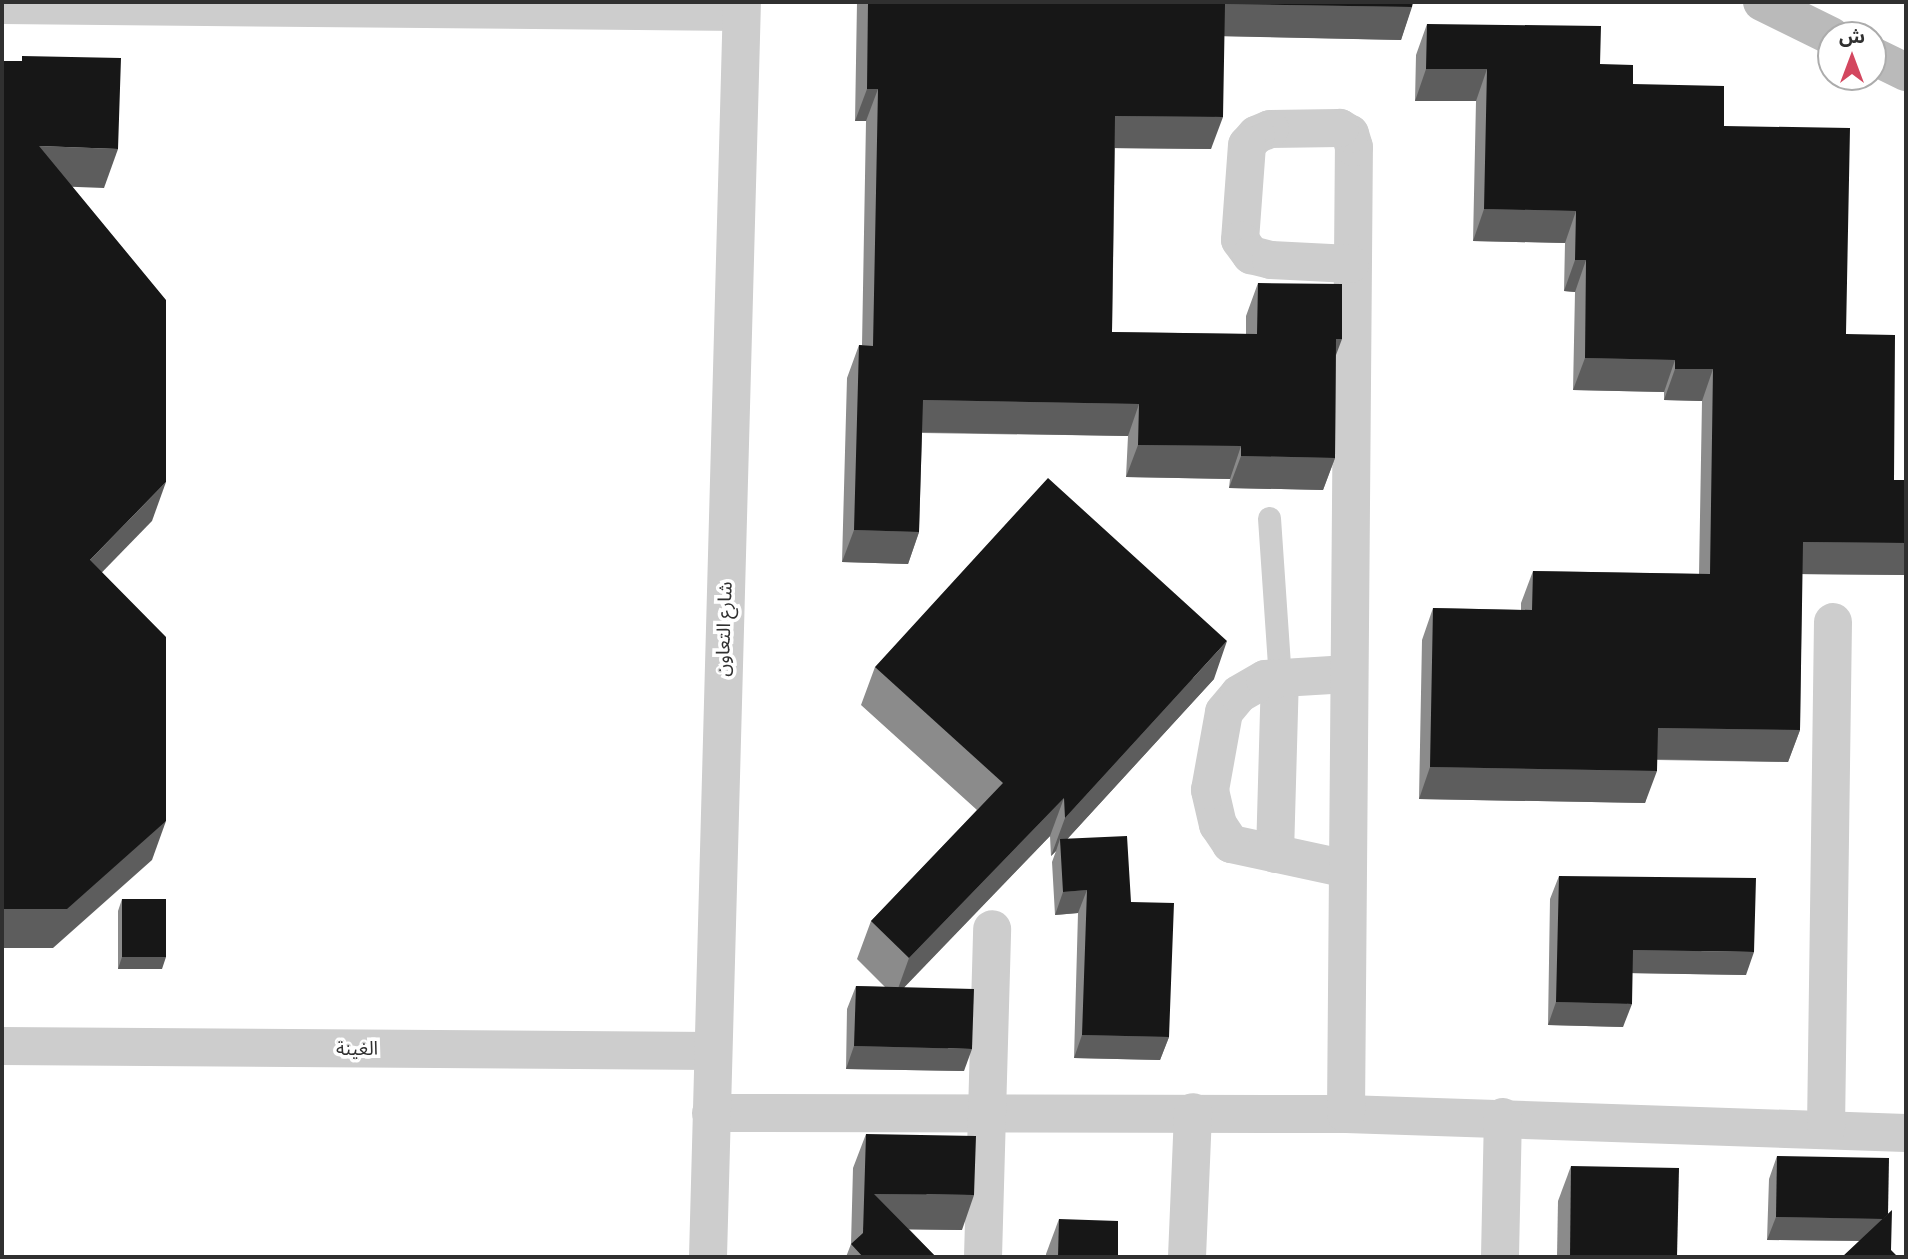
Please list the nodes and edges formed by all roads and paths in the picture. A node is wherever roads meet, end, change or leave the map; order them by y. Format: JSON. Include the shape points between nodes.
{"nodes":[{"id":1,"x":1762,"y":2,"type":"edge"},
{"id":2,"x":2,"y":5,"type":"edge"},
{"id":3,"x":741,"y":7,"type":"edge"},
{"id":4,"x":1817,"y":29,"type":"edge"},
{"id":5,"x":1887,"y":63,"type":"edge"},
{"id":6,"x":1906,"y":72,"type":"edge"},
{"id":7,"x":1350,"y":264,"type":"dead end"},
{"id":8,"x":1269,"y":518,"type":"dead end"},
{"id":9,"x":1833,"y":622,"type":"dead end"},
{"id":10,"x":1348,"y":674,"type":"junction"},
{"id":11,"x":1280,"y":679,"type":"junction"},
{"id":12,"x":1275,"y":854,"type":"junction"},
{"id":13,"x":1348,"y":869,"type":"junction"},
{"id":14,"x":992,"y":929,"type":"dead end"},
{"id":15,"x":2,"y":1046,"type":"edge"},
{"id":16,"x":712,"y":1051,"type":"junction"},
{"id":17,"x":1193,"y":1112,"type":"junction"},
{"id":18,"x":711,"y":1113,"type":"junction"},
{"id":19,"x":987,"y":1113,"type":"junction"},
{"id":20,"x":1346,"y":1114,"type":"junction"},
{"id":21,"x":1503,"y":1117,"type":"junction"},
{"id":22,"x":1826,"y":1129,"type":"junction"},
{"id":23,"x":1906,"y":1133,"type":"edge"},
{"id":24,"x":708,"y":1257,"type":"edge"},
{"id":25,"x":983,"y":1257,"type":"edge"},
{"id":26,"x":1187,"y":1257,"type":"edge"},
{"id":27,"x":1500,"y":1257,"type":"edge"}],
"edges":[{"from":1,"to":4,"type":"main road"},
{"from":2,"to":3,"type":"street"},
{"from":3,"to":16,"type":"street","name":"شارع التعاون"},
{"from":5,"to":6,"type":"main road"},
{"from":7,"to":10,"type":"street"},
{"from":8,"to":11,"type":"lane"},
{"from":9,"to":22,"type":"street"},
{"from":10,"to":11,"type":"street"},
{"from":10,"to":13,"type":"street"},
{"from":11,"to":12,"type":"street"},
{"from":11,"to":12,"type":"street","via":[[1265,679],[1239,694],[1224,712],[1210,790],[1218,825],[1231,844]]},
{"from":12,"to":13,"type":"street"},
{"from":13,"to":20,"type":"street"},
{"from":14,"to":19,"type":"street"},
{"from":15,"to":16,"type":"street","name":"الغينة"},
{"from":16,"to":18,"type":"street","name":"شارع التعاون"},
{"from":17,"to":19,"type":"street"},
{"from":17,"to":20,"type":"street"},
{"from":17,"to":26,"type":"street"},
{"from":18,"to":19,"type":"street"},
{"from":18,"to":24,"type":"street","name":"شارع التعاون"},
{"from":19,"to":25,"type":"street"},
{"from":20,"to":21,"type":"street"},
{"from":21,"to":22,"type":"street"},
{"from":21,"to":27,"type":"street"},
{"from":22,"to":23,"type":"street"}]}
